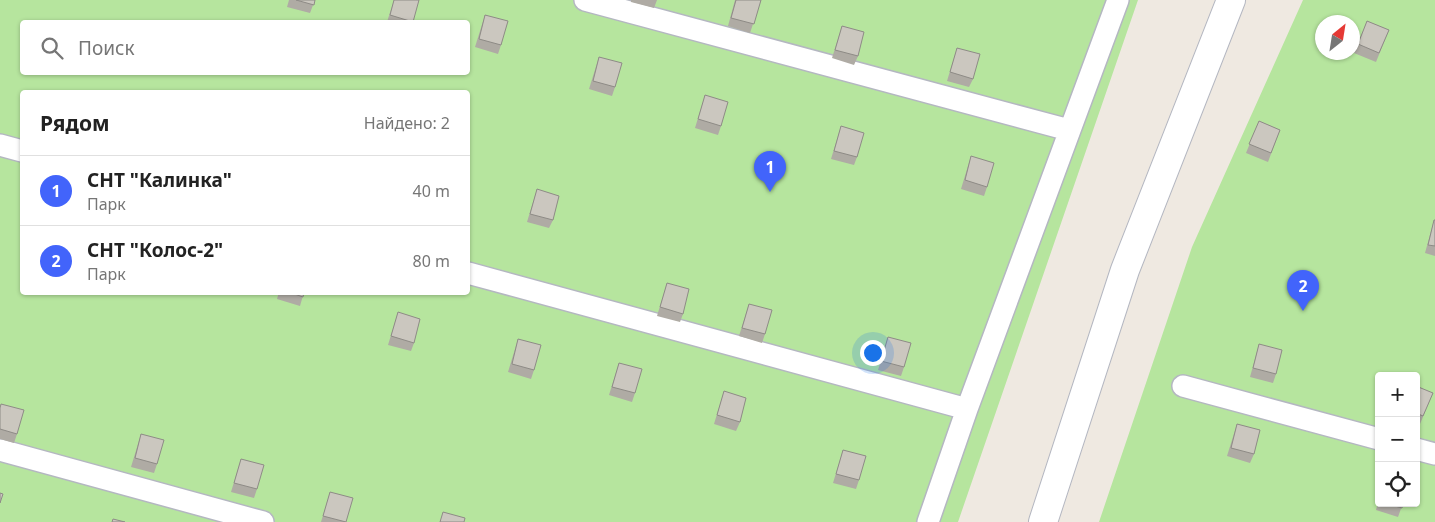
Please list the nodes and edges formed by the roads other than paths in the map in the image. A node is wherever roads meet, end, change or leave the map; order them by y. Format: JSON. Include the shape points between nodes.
{"nodes":[{"id":1,"x":585,"y":0,"type":"edge"},
{"id":2,"x":1118,"y":0,"type":"edge"},
{"id":3,"x":1231,"y":0,"type":"edge"},
{"id":4,"x":1069,"y":130,"type":"junction"},
{"id":5,"x":0,"y":145,"type":"edge"},
{"id":6,"x":20,"y":150,"type":"edge"},
{"id":7,"x":470,"y":274,"type":"edge"},
{"id":8,"x":1183,"y":386,"type":"dead end"},
{"id":9,"x":967,"y":409,"type":"junction"},
{"id":10,"x":1375,"y":438,"type":"edge"},
{"id":11,"x":0,"y":450,"type":"edge"},
{"id":12,"x":1420,"y":450,"type":"edge"},
{"id":13,"x":1435,"y":454,"type":"edge"},
{"id":14,"x":263,"y":522,"type":"edge"},
{"id":15,"x":928,"y":522,"type":"edge"},
{"id":16,"x":1043,"y":522,"type":"edge"}],
"edges":[{"from":1,"to":4,"type":"lane"},
{"from":2,"to":4,"type":"lane"},
{"from":3,"to":16,"type":"street","via":[[1125,270]]},
{"from":4,"to":9,"type":"lane"},
{"from":5,"to":6,"type":"lane"},
{"from":7,"to":9,"type":"lane"},
{"from":8,"to":10,"type":"lane"},
{"from":9,"to":15,"type":"lane"},
{"from":11,"to":14,"type":"lane"},
{"from":12,"to":13,"type":"lane"}]}
